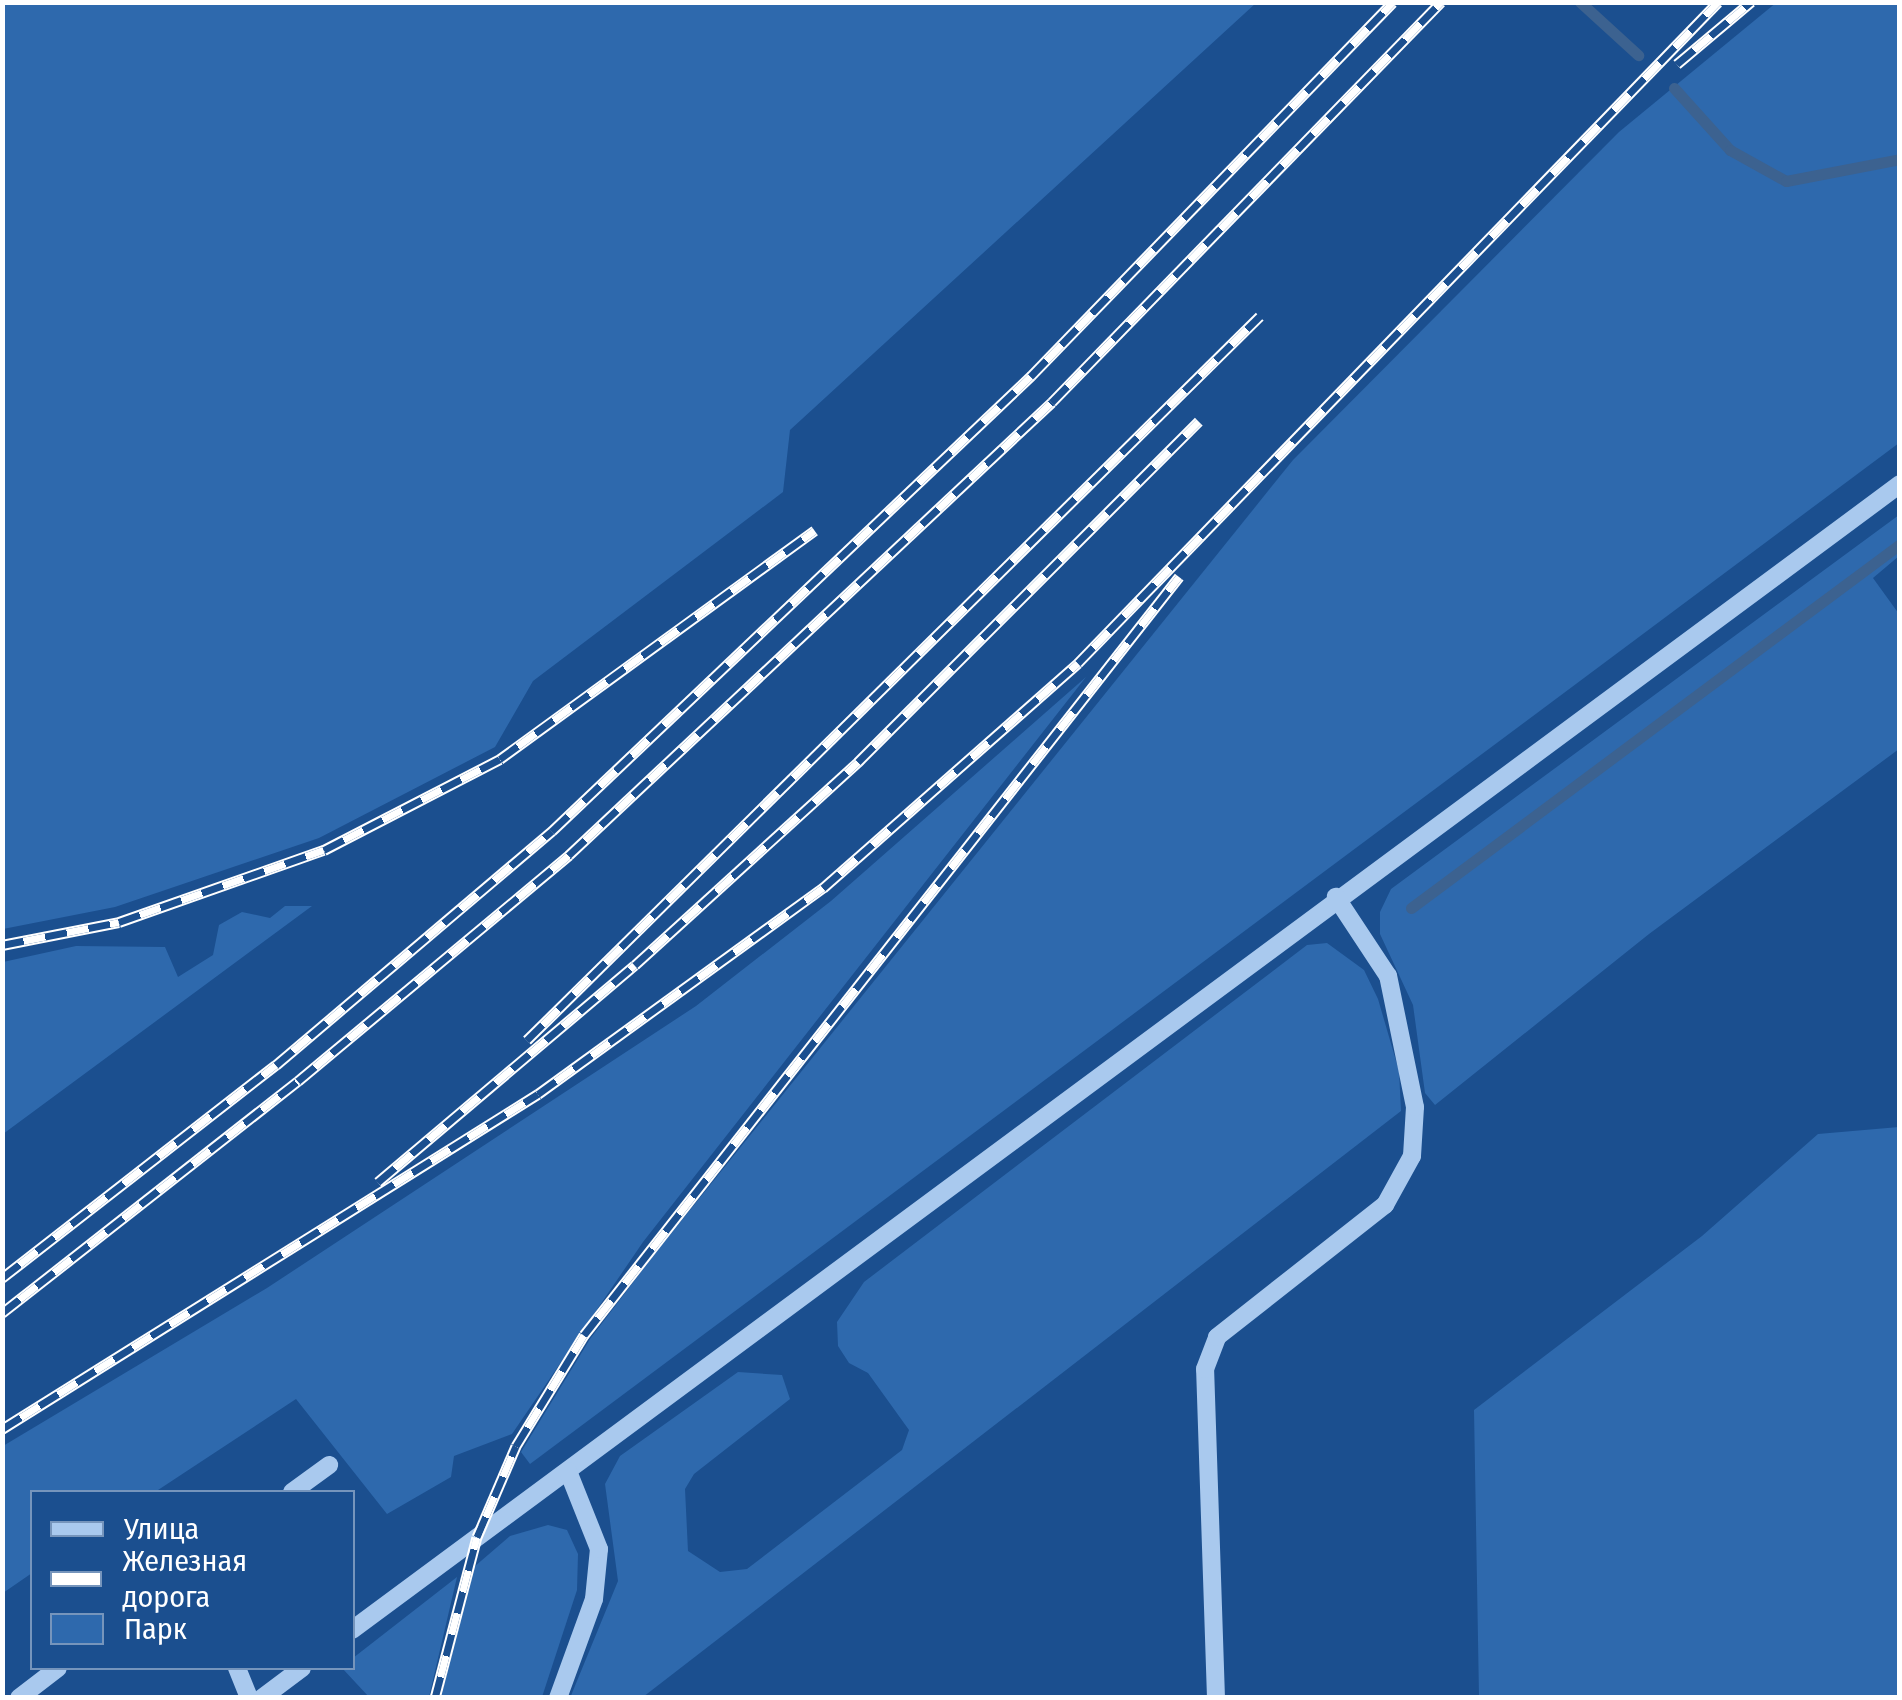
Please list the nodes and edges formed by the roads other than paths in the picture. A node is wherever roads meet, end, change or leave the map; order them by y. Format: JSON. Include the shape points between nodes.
{"nodes":[{"id":1,"x":1900,"y":484,"type":"edge"},
{"id":2,"x":1336,"y":897,"type":"junction"},
{"id":3,"x":329,"y":1466,"type":"dead end"},
{"id":4,"x":568,"y":1472,"type":"junction"},
{"id":5,"x":295,"y":1490,"type":"edge"},
{"id":6,"x":355,"y":1628,"type":"edge"},
{"id":7,"x":55,"y":1670,"type":"edge"},
{"id":8,"x":238,"y":1670,"type":"edge"},
{"id":9,"x":299,"y":1670,"type":"edge"},
{"id":10,"x":19,"y":1698,"type":"edge"},
{"id":11,"x":249,"y":1698,"type":"edge"},
{"id":12,"x":262,"y":1698,"type":"edge"},
{"id":13,"x":558,"y":1698,"type":"edge"},
{"id":14,"x":1216,"y":1698,"type":"edge"}],
"edges":[{"from":1,"to":2,"type":"street"},
{"from":2,"to":4,"type":"street"},
{"from":2,"to":14,"type":"street","via":[[1388,976],[1415,1107],[1412,1156],[1385,1205],[1218,1337],[1205,1369]]},
{"from":3,"to":5,"type":"street"},
{"from":4,"to":6,"type":"street"},
{"from":4,"to":13,"type":"street","via":[[599,1550],[594,1599]]},
{"from":7,"to":10,"type":"street"},
{"from":8,"to":11,"type":"street"},
{"from":9,"to":12,"type":"street"}]}
